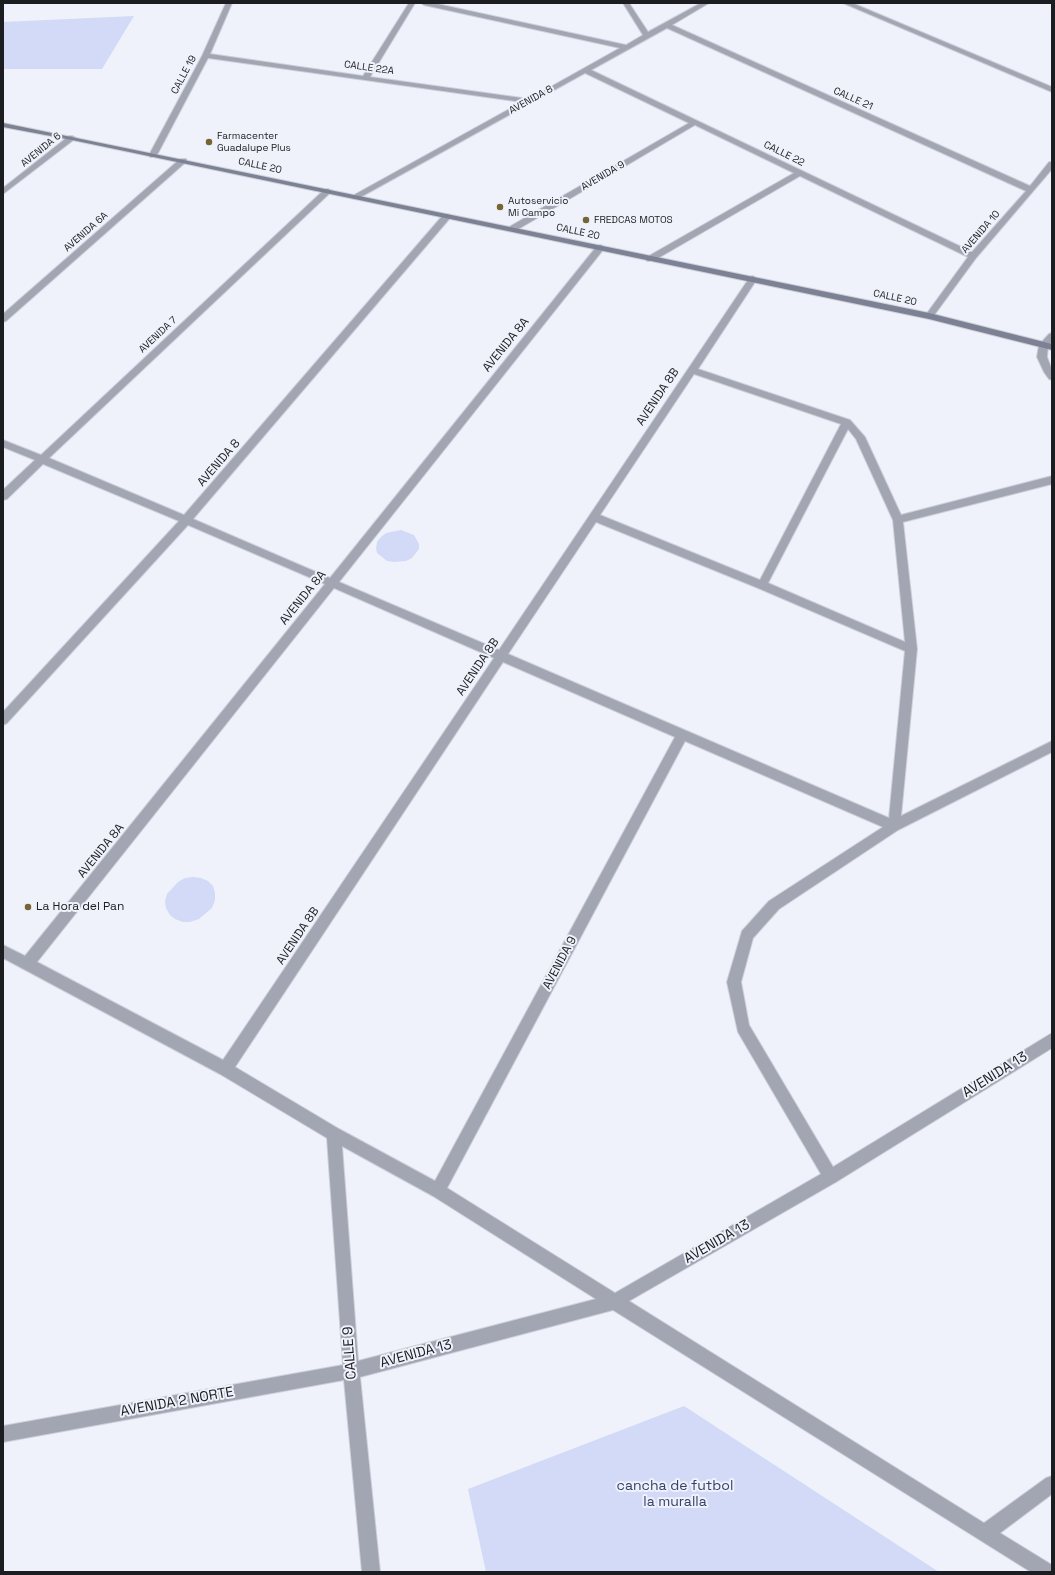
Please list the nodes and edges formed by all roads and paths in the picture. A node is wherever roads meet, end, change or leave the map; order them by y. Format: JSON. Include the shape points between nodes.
{"nodes":[{"id":1,"x":229,"y":3,"type":"edge"},
{"id":2,"x":412,"y":3,"type":"edge"},
{"id":3,"x":424,"y":3,"type":"edge"},
{"id":4,"x":626,"y":3,"type":"edge"},
{"id":5,"x":706,"y":3,"type":"edge"},
{"id":6,"x":846,"y":3,"type":"edge"},
{"id":7,"x":667,"y":25,"type":"junction"},
{"id":8,"x":647,"y":36,"type":"junction"},
{"id":9,"x":627,"y":47,"type":"junction"},
{"id":10,"x":206,"y":56,"type":"junction"},
{"id":11,"x":585,"y":70,"type":"junction"},
{"id":12,"x":366,"y":78,"type":"junction"},
{"id":13,"x":1052,"y":90,"type":"edge"},
{"id":14,"x":530,"y":100,"type":"junction"},
{"id":15,"x":695,"y":122,"type":"junction"},
{"id":16,"x":3,"y":125,"type":"edge"},
{"id":17,"x":72,"y":138,"type":"junction"},
{"id":18,"x":153,"y":155,"type":"junction"},
{"id":19,"x":183,"y":161,"type":"junction"},
{"id":20,"x":1052,"y":164,"type":"edge"},
{"id":21,"x":800,"y":173,"type":"junction"},
{"id":22,"x":1031,"y":190,"type":"junction"},
{"id":23,"x":3,"y":192,"type":"edge"},
{"id":24,"x":328,"y":192,"type":"junction"},
{"id":25,"x":357,"y":197,"type":"junction"},
{"id":26,"x":447,"y":216,"type":"junction"},
{"id":27,"x":512,"y":229,"type":"junction"},
{"id":28,"x":600,"y":248,"type":"junction"},
{"id":29,"x":973,"y":256,"type":"junction"},
{"id":30,"x":650,"y":258,"type":"junction"},
{"id":31,"x":753,"y":279,"type":"junction"},
{"id":32,"x":929,"y":316,"type":"junction"},
{"id":33,"x":3,"y":319,"type":"edge"},
{"id":34,"x":1052,"y":336,"type":"edge"},
{"id":35,"x":1048,"y":346,"type":"edge"},
{"id":36,"x":692,"y":370,"type":"junction"},
{"id":37,"x":1052,"y":377,"type":"edge"},
{"id":38,"x":847,"y":422,"type":"junction"},
{"id":39,"x":3,"y":443,"type":"edge"},
{"id":40,"x":41,"y":459,"type":"junction"},
{"id":41,"x":1052,"y":480,"type":"edge"},
{"id":42,"x":3,"y":496,"type":"edge"},
{"id":43,"x":594,"y":517,"type":"junction"},
{"id":44,"x":186,"y":520,"type":"junction"},
{"id":45,"x":898,"y":520,"type":"junction"},
{"id":46,"x":331,"y":584,"type":"junction"},
{"id":47,"x":762,"y":584,"type":"junction"},
{"id":48,"x":911,"y":649,"type":"junction"},
{"id":49,"x":501,"y":657,"type":"junction"},
{"id":50,"x":3,"y":720,"type":"edge"},
{"id":51,"x":682,"y":735,"type":"junction"},
{"id":52,"x":1052,"y":746,"type":"edge"},
{"id":53,"x":894,"y":826,"type":"junction"},
{"id":54,"x":3,"y":951,"type":"edge"},
{"id":55,"x":27,"y":964,"type":"junction"},
{"id":56,"x":1052,"y":1040,"type":"edge"},
{"id":57,"x":225,"y":1069,"type":"junction"},
{"id":58,"x":334,"y":1134,"type":"junction"},
{"id":59,"x":831,"y":1177,"type":"junction"},
{"id":60,"x":438,"y":1191,"type":"junction"},
{"id":61,"x":613,"y":1302,"type":"junction"},
{"id":62,"x":351,"y":1371,"type":"junction"},
{"id":63,"x":3,"y":1434,"type":"edge"},
{"id":64,"x":1052,"y":1484,"type":"edge"},
{"id":65,"x":985,"y":1533,"type":"junction"},
{"id":66,"x":372,"y":1572,"type":"edge"},
{"id":67,"x":1047,"y":1572,"type":"edge"}],
"edges":[{"from":1,"to":10,"type":"street","name":"CALLE 19"},
{"from":2,"to":12,"type":"street"},
{"from":3,"to":9,"type":"street"},
{"from":4,"to":8,"type":"street"},
{"from":5,"to":7,"type":"street","name":"AVENIDA 8"},
{"from":6,"to":13,"type":"street"},
{"from":7,"to":8,"type":"street","name":"AVENIDA 8"},
{"from":7,"to":22,"type":"street","name":"CALLE 21"},
{"from":8,"to":9,"type":"street","name":"AVENIDA 8"},
{"from":9,"to":11,"type":"street","name":"AVENIDA 8"},
{"from":10,"to":12,"type":"street","name":"CALLE 22A"},
{"from":10,"to":18,"type":"street","name":"CALLE 19"},
{"from":11,"to":14,"type":"street","name":"AVENIDA 8"},
{"from":11,"to":15,"type":"street","name":"CALLE 22"},
{"from":12,"to":14,"type":"street","name":"CALLE 22A"},
{"from":14,"to":25,"type":"street","name":"AVENIDA 8"},
{"from":15,"to":21,"type":"street","name":"CALLE 22"},
{"from":15,"to":27,"type":"street","name":"AVENIDA 9"},
{"from":16,"to":17,"type":"street","name":"CALLE 20"},
{"from":17,"to":18,"type":"street","name":"CALLE 20"},
{"from":17,"to":23,"type":"street","name":"AVENIDA 6"},
{"from":18,"to":19,"type":"street","name":"CALLE 20"},
{"from":19,"to":24,"type":"street","name":"CALLE 20"},
{"from":19,"to":33,"type":"street","name":"AVENIDA 6A"},
{"from":20,"to":22,"type":"street","name":"AVENIDA 10"},
{"from":21,"to":29,"type":"street","name":"CALLE 22"},
{"from":21,"to":30,"type":"street"},
{"from":22,"to":29,"type":"street","name":"AVENIDA 10"},
{"from":24,"to":25,"type":"street","name":"CALLE 20"},
{"from":24,"to":40,"type":"street","name":"AVENIDA 7"},
{"from":25,"to":26,"type":"street","name":"CALLE 20"},
{"from":26,"to":27,"type":"street","name":"CALLE 20"},
{"from":26,"to":44,"type":"street","name":"AVENIDA 8"},
{"from":27,"to":28,"type":"street","name":"CALLE 20"},
{"from":28,"to":30,"type":"street","name":"CALLE 20"},
{"from":28,"to":46,"type":"street","name":"AVENIDA 8A"},
{"from":29,"to":32,"type":"street","name":"AVENIDA 10"},
{"from":30,"to":31,"type":"street","name":"CALLE 20"},
{"from":31,"to":32,"type":"street","name":"CALLE 20"},
{"from":31,"to":36,"type":"street","name":"AVENIDA 8B"},
{"from":32,"to":35,"type":"street","name":"CALLE 20"},
{"from":34,"to":35,"type":"street"},
{"from":35,"to":37,"type":"street","via":[[1042,357]]},
{"from":36,"to":38,"type":"street"},
{"from":36,"to":43,"type":"street","name":"AVENIDA 8B"},
{"from":38,"to":45,"type":"street","via":[[860,437]]},
{"from":38,"to":47,"type":"street"},
{"from":39,"to":40,"type":"street"},
{"from":40,"to":42,"type":"street","name":"AVENIDA 7"},
{"from":40,"to":44,"type":"street"},
{"from":41,"to":45,"type":"street"},
{"from":43,"to":47,"type":"street"},
{"from":43,"to":49,"type":"street","name":"AVENIDA 8B"},
{"from":44,"to":46,"type":"street"},
{"from":44,"to":50,"type":"street","name":"AVENIDA 8"},
{"from":45,"to":48,"type":"street"},
{"from":46,"to":49,"type":"street"},
{"from":46,"to":55,"type":"street","name":"AVENIDA 8A"},
{"from":47,"to":48,"type":"street"},
{"from":48,"to":53,"type":"street"},
{"from":49,"to":51,"type":"street"},
{"from":49,"to":57,"type":"street","name":"AVENIDA 8B"},
{"from":51,"to":53,"type":"street"},
{"from":51,"to":60,"type":"street","name":"AVENIDA 9"},
{"from":52,"to":53,"type":"street"},
{"from":53,"to":59,"type":"street","via":[[774,905],[747,935],[734,982],[743,1027]]},
{"from":54,"to":55,"type":"street"},
{"from":55,"to":57,"type":"street"},
{"from":56,"to":59,"type":"street","name":"AVENIDA 13"},
{"from":57,"to":58,"type":"street"},
{"from":58,"to":60,"type":"street"},
{"from":58,"to":62,"type":"street","name":"CALLE 9"},
{"from":59,"to":61,"type":"street","name":"AVENIDA 13"},
{"from":60,"to":61,"type":"street"},
{"from":61,"to":62,"type":"street","name":"AVENIDA 13"},
{"from":61,"to":65,"type":"street"},
{"from":62,"to":63,"type":"street","name":"AVENIDA 2 NORTE"},
{"from":62,"to":66,"type":"street","name":"CALLE 9"},
{"from":64,"to":65,"type":"street"},
{"from":65,"to":67,"type":"street"}]}
